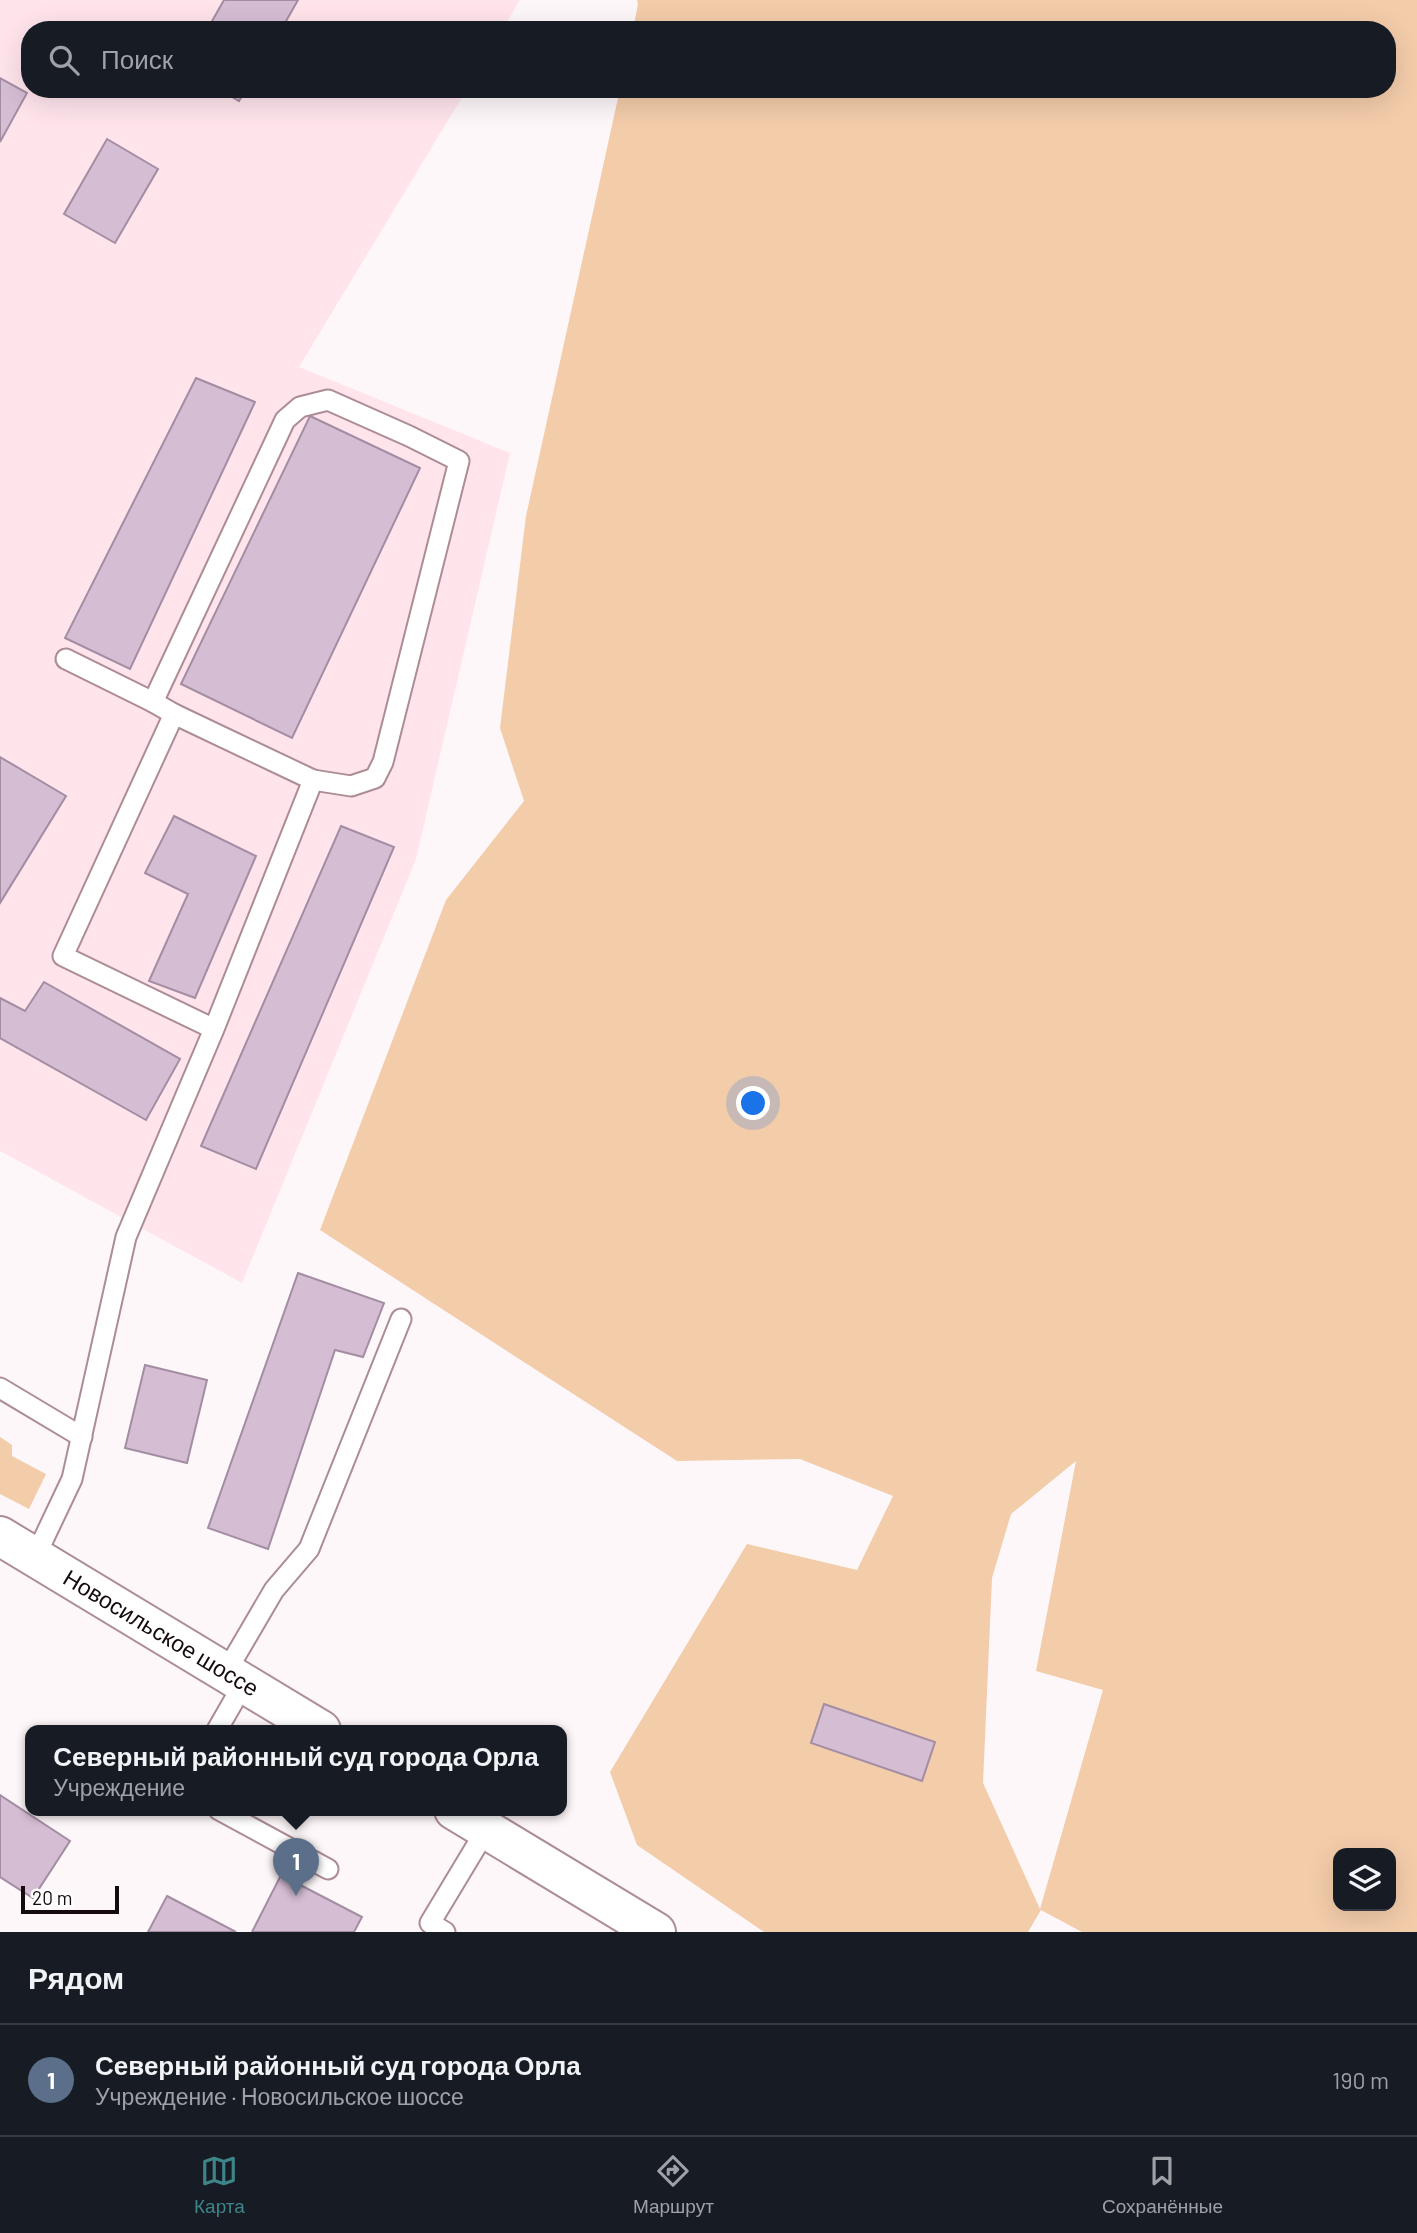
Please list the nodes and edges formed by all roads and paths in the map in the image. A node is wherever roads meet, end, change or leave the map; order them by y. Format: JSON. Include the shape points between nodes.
{"nodes":[{"id":1,"x":66,"y":659,"type":"dead end"},
{"id":2,"x":153,"y":702,"type":"junction"},
{"id":3,"x":174,"y":714,"type":"junction"},
{"id":4,"x":313,"y":780,"type":"junction"},
{"id":5,"x":214,"y":1029,"type":"junction"},
{"id":6,"x":401,"y":1319,"type":"dead end"},
{"id":7,"x":0,"y":1388,"type":"edge"},
{"id":8,"x":82,"y":1437,"type":"junction"},
{"id":9,"x":0,"y":1536,"type":"edge"},
{"id":10,"x":35,"y":1557,"type":"junction"},
{"id":11,"x":235,"y":1678,"type":"junction"},
{"id":12,"x":219,"y":1725,"type":"edge"},
{"id":13,"x":313,"y":1725,"type":"edge"},
{"id":14,"x":230,"y":1816,"type":"edge"},
{"id":15,"x":464,"y":1816,"type":"edge"},
{"id":16,"x":486,"y":1830,"type":"junction"},
{"id":17,"x":328,"y":1869,"type":"dead end"},
{"id":18,"x":433,"y":1929,"type":"edge"},
{"id":19,"x":656,"y":1932,"type":"edge"}],
"edges":[{"from":1,"to":2,"type":"lane"},
{"from":2,"to":3,"type":"lane"},
{"from":2,"to":4,"type":"lane","via":[[285,421],[300,407],[328,400],[409,436],[459,461],[383,762],[375,778],[351,786]]},
{"from":3,"to":4,"type":"lane"},
{"from":3,"to":5,"type":"lane","via":[[63,956]]},
{"from":4,"to":5,"type":"lane"},
{"from":5,"to":8,"type":"lane","via":[[126,1237]]},
{"from":6,"to":11,"type":"lane","via":[[309,1549],[274,1590]]},
{"from":7,"to":8,"type":"lane"},
{"from":8,"to":10,"type":"lane","via":[[72,1479]]},
{"from":9,"to":10,"type":"street","name":"Новосильское шоссе"},
{"from":10,"to":11,"type":"street","name":"Новосильское шоссе"},
{"from":11,"to":12,"type":"lane"},
{"from":11,"to":13,"type":"street","name":"Новосильское шоссе"},
{"from":14,"to":17,"type":"lane"},
{"from":15,"to":16,"type":"street"},
{"from":16,"to":18,"type":"lane"},
{"from":16,"to":19,"type":"street"}]}
